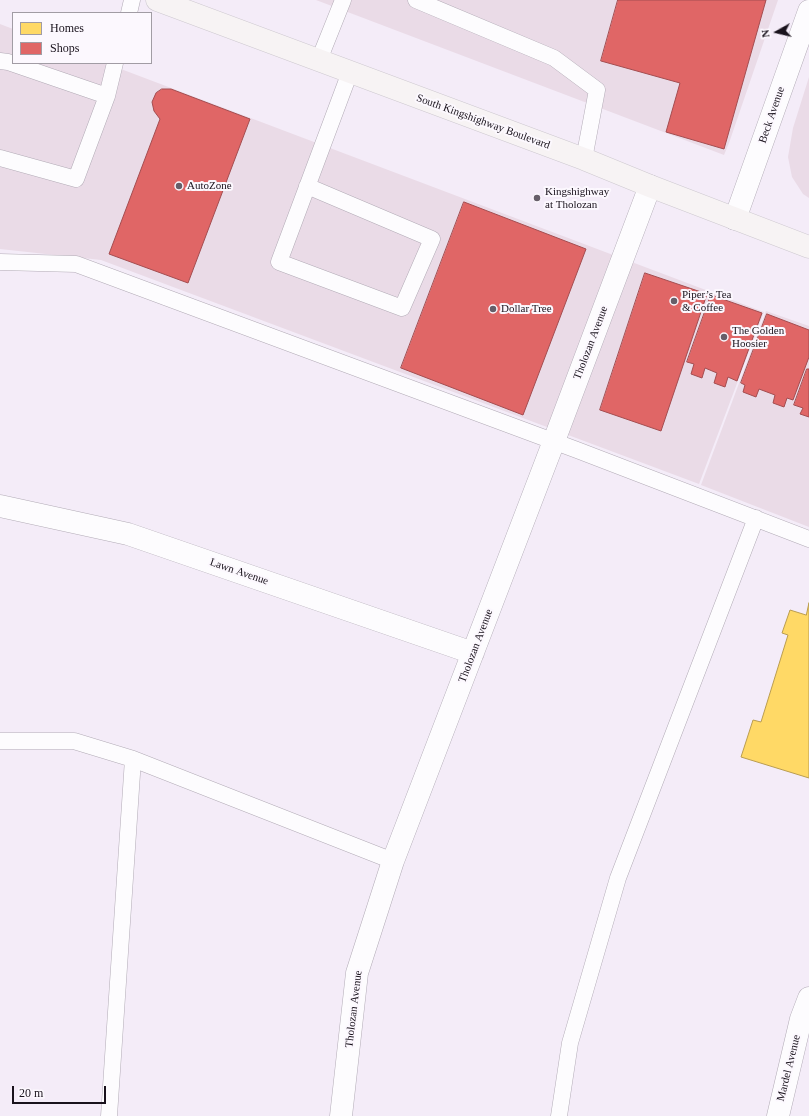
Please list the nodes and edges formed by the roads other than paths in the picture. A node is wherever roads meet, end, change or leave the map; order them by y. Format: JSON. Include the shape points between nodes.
{"nodes":[{"id":1,"x":132,"y":0,"type":"edge"},
{"id":2,"x":157,"y":0,"type":"edge"},
{"id":3,"x":343,"y":0,"type":"edge"},
{"id":4,"x":416,"y":0,"type":"edge"},
{"id":5,"x":809,"y":11,"type":"edge"},
{"id":6,"x":129,"y":12,"type":"edge"},
{"id":7,"x":319,"y":60,"type":"junction"},
{"id":8,"x":0,"y":61,"type":"edge"},
{"id":9,"x":12,"y":63,"type":"edge"},
{"id":10,"x":14,"y":64,"type":"edge"},
{"id":11,"x":115,"y":64,"type":"edge"},
{"id":12,"x":350,"y":72,"type":"junction"},
{"id":13,"x":107,"y":96,"type":"junction"},
{"id":14,"x":0,"y":158,"type":"edge"},
{"id":15,"x":584,"y":159,"type":"junction"},
{"id":16,"x":307,"y":186,"type":"junction"},
{"id":17,"x":650,"y":186,"type":"junction"},
{"id":18,"x":735,"y":219,"type":"junction"},
{"id":19,"x":809,"y":247,"type":"edge"},
{"id":20,"x":0,"y":262,"type":"edge"},
{"id":21,"x":554,"y":442,"type":"junction"},
{"id":22,"x":0,"y":506,"type":"edge"},
{"id":23,"x":756,"y":518,"type":"junction"},
{"id":24,"x":809,"y":538,"type":"edge"},
{"id":25,"x":473,"y":653,"type":"junction"},
{"id":26,"x":0,"y":741,"type":"edge"},
{"id":27,"x":133,"y":759,"type":"junction"},
{"id":28,"x":393,"y":861,"type":"junction"},
{"id":29,"x":809,"y":998,"type":"edge"},
{"id":30,"x":109,"y":1116,"type":"edge"},
{"id":31,"x":341,"y":1116,"type":"edge"},
{"id":32,"x":559,"y":1116,"type":"edge"},
{"id":33,"x":778,"y":1116,"type":"edge"}],
"edges":[{"from":1,"to":6,"type":"lane"},
{"from":2,"to":7,"type":"main road","name":"South Kingshighway Boulevard"},
{"from":3,"to":7,"type":"lane"},
{"from":4,"to":15,"type":"lane","via":[[554,58],[597,90]]},
{"from":5,"to":18,"type":"street","name":"Beck Avenue"},
{"from":7,"to":12,"type":"main road","name":"South Kingshighway Boulevard"},
{"from":8,"to":9,"type":"lane"},
{"from":10,"to":13,"type":"lane"},
{"from":11,"to":13,"type":"lane"},
{"from":12,"to":15,"type":"main road","name":"South Kingshighway Boulevard"},
{"from":12,"to":16,"type":"lane"},
{"from":13,"to":14,"type":"lane","via":[[76,180]]},
{"from":15,"to":17,"type":"main road","name":"South Kingshighway Boulevard"},
{"from":16,"to":16,"type":"lane","via":[[279,262],[402,308],[432,239]]},
{"from":17,"to":18,"type":"main road","name":"South Kingshighway Boulevard"},
{"from":17,"to":21,"type":"street","name":"Tholozan Avenue"},
{"from":18,"to":19,"type":"main road","name":"South Kingshighway Boulevard"},
{"from":20,"to":21,"type":"lane","via":[[76,264]]},
{"from":21,"to":23,"type":"lane"},
{"from":21,"to":25,"type":"street","name":"Tholozan Avenue"},
{"from":22,"to":25,"type":"street","name":"Lawn Avenue","via":[[128,534]]},
{"from":23,"to":24,"type":"lane"},
{"from":23,"to":32,"type":"lane","via":[[618,878],[570,1043]]},
{"from":25,"to":28,"type":"street","name":"Tholozan Avenue"},
{"from":26,"to":27,"type":"lane","via":[[74,741]]},
{"from":27,"to":28,"type":"lane"},
{"from":27,"to":30,"type":"lane"},
{"from":28,"to":31,"type":"street","name":"Tholozan Avenue","via":[[357,973]]},
{"from":29,"to":33,"type":"street","name":"Mardel Avenue","via":[[801,1019]]}]}
